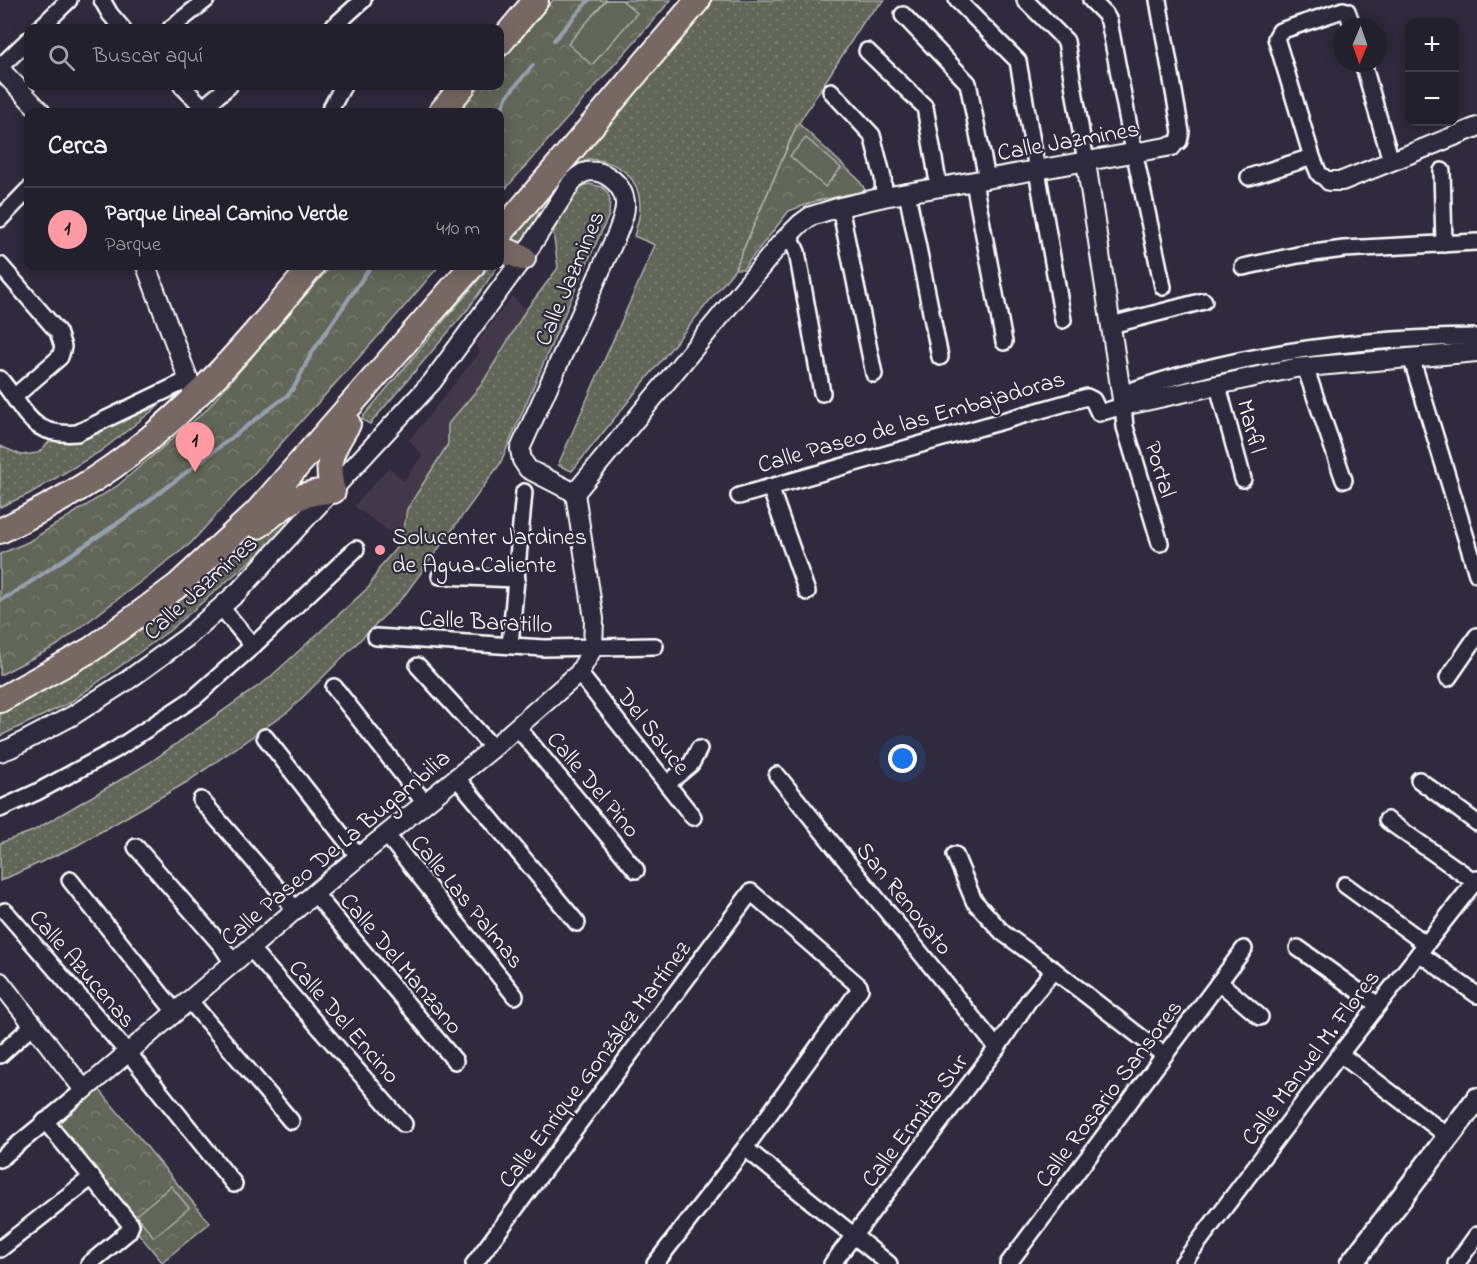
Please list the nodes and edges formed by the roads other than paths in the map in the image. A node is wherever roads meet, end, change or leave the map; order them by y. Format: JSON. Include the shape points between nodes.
{"nodes":[{"id":1,"x":69,"y":0,"type":"edge"},
{"id":2,"x":102,"y":0,"type":"edge"},
{"id":3,"x":206,"y":0,"type":"edge"},
{"id":4,"x":363,"y":0,"type":"edge"},
{"id":5,"x":536,"y":0,"type":"edge"},
{"id":6,"x":698,"y":0,"type":"edge"},
{"id":7,"x":957,"y":0,"type":"edge"},
{"id":8,"x":1025,"y":0,"type":"edge"},
{"id":9,"x":1091,"y":0,"type":"edge"},
{"id":10,"x":1158,"y":0,"type":"edge"},
{"id":11,"x":903,"y":15,"type":"dead end"},
{"id":12,"x":1350,"y":18,"type":"edge"},
{"id":13,"x":44,"y":24,"type":"edge"},
{"id":14,"x":119,"y":24,"type":"edge"},
{"id":15,"x":176,"y":24,"type":"edge"},
{"id":16,"x":336,"y":24,"type":"edge"},
{"id":17,"x":504,"y":38,"type":"edge"},
{"id":18,"x":24,"y":44,"type":"edge"},
{"id":19,"x":867,"y":51,"type":"dead end"},
{"id":20,"x":0,"y":68,"type":"edge"},
{"id":21,"x":1366,"y":72,"type":"edge"},
{"id":22,"x":185,"y":90,"type":"edge"},
{"id":23,"x":224,"y":90,"type":"edge"},
{"id":24,"x":341,"y":90,"type":"edge"},
{"id":25,"x":460,"y":90,"type":"edge"},
{"id":26,"x":831,"y":91,"type":"dead end"},
{"id":27,"x":37,"y":108,"type":"edge"},
{"id":28,"x":199,"y":108,"type":"edge"},
{"id":29,"x":203,"y":108,"type":"edge"},
{"id":30,"x":331,"y":108,"type":"edge"},
{"id":31,"x":444,"y":108,"type":"edge"},
{"id":32,"x":1477,"y":127,"type":"edge"},
{"id":33,"x":1172,"y":147,"type":"joint"},
{"id":34,"x":1135,"y":154,"type":"junction"},
{"id":35,"x":1312,"y":157,"type":"junction"},
{"id":36,"x":1391,"y":161,"type":"junction"},
{"id":37,"x":1086,"y":162,"type":"junction"},
{"id":38,"x":1037,"y":170,"type":"junction"},
{"id":39,"x":1442,"y":171,"type":"dead end"},
{"id":40,"x":1249,"y":177,"type":"dead end"},
{"id":41,"x":980,"y":180,"type":"junction"},
{"id":42,"x":1329,"y":181,"type":"joint"},
{"id":43,"x":939,"y":188,"type":"junction"},
{"id":44,"x":907,"y":193,"type":"junction"},
{"id":45,"x":24,"y":194,"type":"edge"},
{"id":46,"x":884,"y":197,"type":"junction"},
{"id":47,"x":840,"y":207,"type":"junction"},
{"id":48,"x":0,"y":219,"type":"edge"},
{"id":49,"x":504,"y":229,"type":"edge"},
{"id":50,"x":789,"y":234,"type":"junction"},
{"id":51,"x":1477,"y":242,"type":"edge"},
{"id":52,"x":1444,"y":244,"type":"junction"},
{"id":53,"x":504,"y":253,"type":"edge"},
{"id":54,"x":523,"y":258,"type":"junction"},
{"id":55,"x":0,"y":265,"type":"edge"},
{"id":56,"x":1243,"y":267,"type":"dead end"},
{"id":57,"x":148,"y":270,"type":"edge"},
{"id":58,"x":309,"y":270,"type":"edge"},
{"id":59,"x":469,"y":270,"type":"edge"},
{"id":60,"x":1163,"y":287,"type":"dead end"},
{"id":61,"x":1204,"y":301,"type":"dead end"},
{"id":62,"x":1064,"y":320,"type":"dead end"},
{"id":63,"x":1111,"y":325,"type":"junction"},
{"id":64,"x":1477,"y":337,"type":"edge"},
{"id":65,"x":1004,"y":342,"type":"dead end"},
{"id":66,"x":1477,"y":352,"type":"edge"},
{"id":67,"x":940,"y":357,"type":"dead end"},
{"id":68,"x":1411,"y":357,"type":"junction"},
{"id":69,"x":1305,"y":367,"type":"junction"},
{"id":70,"x":379,"y":373,"type":"junction"},
{"id":71,"x":873,"y":374,"type":"dead end"},
{"id":72,"x":0,"y":379,"type":"edge"},
{"id":73,"x":1218,"y":386,"type":"junction"},
{"id":74,"x":193,"y":388,"type":"junction"},
{"id":75,"x":822,"y":393,"type":"dead end"},
{"id":76,"x":15,"y":396,"type":"junction"},
{"id":77,"x":1122,"y":400,"type":"junction"},
{"id":78,"x":1243,"y":479,"type":"dead end"},
{"id":79,"x":1344,"y":480,"type":"dead end"},
{"id":80,"x":770,"y":487,"type":"junction"},
{"id":81,"x":333,"y":490,"type":"junction"},
{"id":82,"x":524,"y":492,"type":"dead end"},
{"id":83,"x":575,"y":493,"type":"junction"},
{"id":84,"x":739,"y":496,"type":"dead end"},
{"id":85,"x":0,"y":531,"type":"edge"},
{"id":86,"x":1160,"y":543,"type":"dead end"},
{"id":87,"x":356,"y":549,"type":"dead end"},
{"id":88,"x":1477,"y":574,"type":"edge"},
{"id":89,"x":440,"y":576,"type":"dead end"},
{"id":90,"x":517,"y":579,"type":"junction"},
{"id":91,"x":177,"y":586,"type":"junction"},
{"id":92,"x":807,"y":592,"type":"dead end"},
{"id":93,"x":221,"y":607,"type":"junction"},
{"id":94,"x":1477,"y":636,"type":"edge"},
{"id":95,"x":376,"y":637,"type":"dead end"},
{"id":96,"x":510,"y":645,"type":"junction"},
{"id":97,"x":253,"y":646,"type":"junction"},
{"id":98,"x":655,"y":646,"type":"dead end"},
{"id":99,"x":593,"y":648,"type":"junction"},
{"id":100,"x":418,"y":666,"type":"dead end"},
{"id":101,"x":579,"y":673,"type":"junction"},
{"id":102,"x":1448,"y":678,"type":"dead end"},
{"id":103,"x":334,"y":687,"type":"dead end"},
{"id":104,"x":0,"y":700,"type":"edge"},
{"id":105,"x":517,"y":727,"type":"junction"},
{"id":106,"x":265,"y":737,"type":"dead end"},
{"id":107,"x":493,"y":748,"type":"junction"},
{"id":108,"x":699,"y":749,"type":"dead end"},
{"id":109,"x":0,"y":752,"type":"edge"},
{"id":110,"x":777,"y":775,"type":"dead end"},
{"id":111,"x":456,"y":777,"type":"junction"},
{"id":112,"x":1419,"y":780,"type":"dead end"},
{"id":113,"x":667,"y":784,"type":"junction"},
{"id":114,"x":201,"y":801,"type":"dead end"},
{"id":115,"x":425,"y":803,"type":"junction"},
{"id":116,"x":0,"y":808,"type":"edge"},
{"id":117,"x":693,"y":818,"type":"dead end"},
{"id":118,"x":1388,"y":820,"type":"dead end"},
{"id":119,"x":1477,"y":823,"type":"edge"},
{"id":120,"x":386,"y":834,"type":"junction"},
{"id":121,"x":136,"y":847,"type":"dead end"},
{"id":122,"x":955,"y":855,"type":"dead end"},
{"id":123,"x":359,"y":857,"type":"junction"},
{"id":124,"x":636,"y":870,"type":"dead end"},
{"id":125,"x":70,"y":880,"type":"dead end"},
{"id":126,"x":1476,"y":880,"type":"edge"},
{"id":127,"x":1345,"y":885,"type":"dead end"},
{"id":128,"x":315,"y":894,"type":"junction"},
{"id":129,"x":296,"y":910,"type":"junction"},
{"id":130,"x":5,"y":911,"type":"dead end"},
{"id":131,"x":577,"y":923,"type":"dead end"},
{"id":132,"x":1298,"y":948,"type":"dead end"},
{"id":133,"x":250,"y":949,"type":"junction"},
{"id":134,"x":1244,"y":949,"type":"dead end"},
{"id":135,"x":1422,"y":949,"type":"junction"},
{"id":136,"x":233,"y":963,"type":"junction"},
{"id":137,"x":1054,"y":970,"type":"junction"},
{"id":138,"x":0,"y":982,"type":"edge"},
{"id":139,"x":1218,"y":982,"type":"junction"},
{"id":140,"x":1477,"y":995,"type":"edge"},
{"id":141,"x":515,"y":996,"type":"dead end"},
{"id":142,"x":190,"y":1001,"type":"junction"},
{"id":143,"x":1378,"y":1005,"type":"junction"},
{"id":144,"x":176,"y":1013,"type":"junction"},
{"id":145,"x":1260,"y":1017,"type":"dead end"},
{"id":146,"x":33,"y":1025,"type":"junction"},
{"id":147,"x":997,"y":1048,"type":"junction"},
{"id":148,"x":127,"y":1053,"type":"junction"},
{"id":149,"x":1340,"y":1054,"type":"junction"},
{"id":150,"x":0,"y":1055,"type":"edge"},
{"id":151,"x":1164,"y":1055,"type":"junction"},
{"id":152,"x":455,"y":1061,"type":"dead end"},
{"id":153,"x":84,"y":1090,"type":"junction"},
{"id":154,"x":1477,"y":1099,"type":"edge"},
{"id":155,"x":45,"y":1121,"type":"junction"},
{"id":156,"x":291,"y":1121,"type":"dead end"},
{"id":157,"x":404,"y":1124,"type":"dead end"},
{"id":158,"x":1449,"y":1137,"type":"junction"},
{"id":159,"x":745,"y":1149,"type":"junction"},
{"id":160,"x":0,"y":1159,"type":"edge"},
{"id":161,"x":92,"y":1177,"type":"junction"},
{"id":162,"x":234,"y":1184,"type":"dead end"},
{"id":163,"x":1477,"y":1235,"type":"edge"},
{"id":164,"x":854,"y":1236,"type":"junction"},
{"id":165,"x":0,"y":1249,"type":"edge"},
{"id":166,"x":90,"y":1264,"type":"edge"},
{"id":167,"x":474,"y":1264,"type":"edge"},
{"id":168,"x":655,"y":1264,"type":"edge"},
{"id":169,"x":832,"y":1264,"type":"edge"},
{"id":170,"x":889,"y":1264,"type":"edge"},
{"id":171,"x":1008,"y":1264,"type":"edge"},
{"id":172,"x":1182,"y":1264,"type":"edge"},
{"id":173,"x":1351,"y":1264,"type":"edge"},
{"id":174,"x":1456,"y":1264,"type":"edge"}],
"edges":[{"from":1,"to":13,"type":"street"},
{"from":2,"to":14,"type":"street"},
{"from":3,"to":15,"type":"street"},
{"from":4,"to":16,"type":"street"},
{"from":5,"to":17,"type":"highway"},
{"from":6,"to":49,"type":"highway"},
{"from":7,"to":38,"type":"street","via":[[1018,61]]},
{"from":8,"to":37,"type":"street","via":[[1066,41]]},
{"from":9,"to":34,"type":"street","via":[[1109,21]]},
{"from":10,"to":33,"type":"street","via":[[1181,132]]},
{"from":11,"to":41,"type":"street","via":[[968,83]]},
{"from":12,"to":35,"type":"street","via":[[1343,10],[1277,34]]},
{"from":18,"to":20,"type":"street"},
{"from":19,"to":43,"type":"street","via":[[925,107]]},
{"from":20,"to":27,"type":"street"},
{"from":21,"to":36,"type":"street"},
{"from":22,"to":28,"type":"street"},
{"from":23,"to":29,"type":"street"},
{"from":24,"to":30,"type":"street"},
{"from":25,"to":31,"type":"highway"},
{"from":26,"to":46,"type":"street","via":[[872,135]]},
{"from":32,"to":36,"type":"street"},
{"from":33,"to":34,"type":"street","name":"Calle Jazmines"},
{"from":34,"to":37,"type":"street","name":"Calle Jazmines"},
{"from":34,"to":60,"type":"street"},
{"from":35,"to":40,"type":"street"},
{"from":35,"to":42,"type":"street","via":[[1319,174]]},
{"from":36,"to":42,"type":"street","via":[[1342,181]]},
{"from":37,"to":38,"type":"street","name":"Calle Jazmines"},
{"from":37,"to":63,"type":"street"},
{"from":38,"to":41,"type":"street","name":"Calle Jazmines"},
{"from":38,"to":62,"type":"street"},
{"from":39,"to":52,"type":"street"},
{"from":41,"to":43,"type":"street","name":"Calle Jazmines"},
{"from":41,"to":65,"type":"street"},
{"from":43,"to":44,"type":"street","name":"Calle Jazmines"},
{"from":44,"to":46,"type":"street","name":"Calle Jazmines"},
{"from":44,"to":67,"type":"street"},
{"from":45,"to":48,"type":"street"},
{"from":46,"to":47,"type":"street","name":"Calle Jazmines"},
{"from":47,"to":50,"type":"street","name":"Calle Jazmines","via":[[811,216]]},
{"from":47,"to":71,"type":"street"},
{"from":50,"to":75,"type":"street","via":[[797,252]]},
{"from":50,"to":83,"type":"street","name":"Calle Jazmines"},
{"from":51,"to":52,"type":"street"},
{"from":52,"to":56,"type":"street","via":[[1344,249]]},
{"from":53,"to":54,"type":"highway"},
{"from":54,"to":81,"type":"street","name":"Calle Jazmines","via":[[432,382]]},
{"from":54,"to":83,"type":"street","name":"Calle Jazmines","via":[[572,182],[583,173],[606,174],[616,183],[625,200],[621,224],[520,448],[528,469]]},
{"from":55,"to":76,"type":"street","via":[[58,332],[63,347],[60,357]]},
{"from":57,"to":74,"type":"street"},
{"from":58,"to":74,"type":"highway","via":[[236,355]]},
{"from":59,"to":70,"type":"highway"},
{"from":61,"to":63,"type":"street"},
{"from":63,"to":77,"type":"street"},
{"from":64,"to":77,"type":"street","via":[[1300,349],[1167,379]]},
{"from":66,"to":68,"type":"street","name":"Calle Paseo de las Embajadoras"},
{"from":68,"to":69,"type":"street","name":"Calle Paseo de las Embajadoras"},
{"from":68,"to":88,"type":"street"},
{"from":69,"to":73,"type":"street","name":"Calle Paseo de las Embajadoras"},
{"from":69,"to":79,"type":"street"},
{"from":70,"to":81,"type":"highway","via":[[330,457],[328,476]]},
{"from":70,"to":91,"type":"highway","via":[[257,512]]},
{"from":72,"to":76,"type":"street"},
{"from":73,"to":77,"type":"street","name":"Calle Paseo de las Embajadoras"},
{"from":73,"to":78,"type":"street","name":"Marfil"},
{"from":74,"to":76,"type":"street","via":[[77,433],[38,427]]},
{"from":74,"to":85,"type":"highway","via":[[146,442],[116,465]]},
{"from":77,"to":80,"type":"street","name":"Calle Paseo de las Embajadoras","via":[[1099,413],[1093,400],[1079,398]]},
{"from":77,"to":86,"type":"street","name":"Portal","via":[[1125,427]]},
{"from":80,"to":84,"type":"street","name":"Calle Paseo de las Embajadoras"},
{"from":80,"to":92,"type":"street"},
{"from":81,"to":91,"type":"highway","via":[[311,491],[291,501]]},
{"from":81,"to":93,"type":"street","name":"Calle Jazmines"},
{"from":82,"to":90,"type":"street"},
{"from":83,"to":99,"type":"street","name":"Calle Paseo De La Bugambilia","via":[[594,620]]},
{"from":87,"to":97,"type":"street"},
{"from":89,"to":90,"type":"street"},
{"from":90,"to":96,"type":"street"},
{"from":91,"to":104,"type":"highway","via":[[92,649]]},
{"from":93,"to":97,"type":"street"},
{"from":93,"to":109,"type":"street","name":"Calle Jazmines","via":[[128,680],[72,716]]},
{"from":94,"to":102,"type":"street"},
{"from":95,"to":96,"type":"street","name":"Calle Baratillo"},
{"from":96,"to":99,"type":"street","name":"Calle Baratillo"},
{"from":97,"to":116,"type":"street","via":[[194,698],[115,750]]},
{"from":98,"to":99,"type":"street","name":"Calle Baratillo"},
{"from":99,"to":101,"type":"street","name":"Calle Paseo De La Bugambilia"},
{"from":100,"to":107,"type":"street"},
{"from":101,"to":105,"type":"street","name":"Calle Paseo De La Bugambilia"},
{"from":101,"to":113,"type":"street","name":"Del Sauce"},
{"from":103,"to":115,"type":"street"},
{"from":105,"to":107,"type":"street","name":"Calle Paseo De La Bugambilia"},
{"from":105,"to":124,"type":"street","name":"Calle Del Pino"},
{"from":106,"to":123,"type":"street"},
{"from":107,"to":111,"type":"street","name":"Calle Paseo De La Bugambilia"},
{"from":108,"to":113,"type":"street","via":[[691,764]]},
{"from":110,"to":147,"type":"street","name":"San Renovato"},
{"from":111,"to":115,"type":"street","name":"Calle Paseo De La Bugambilia"},
{"from":111,"to":131,"type":"street"},
{"from":112,"to":119,"type":"street"},
{"from":113,"to":117,"type":"street","name":"Del Sauce"},
{"from":114,"to":129,"type":"street"},
{"from":115,"to":120,"type":"street","name":"Calle Paseo De La Bugambilia"},
{"from":118,"to":126,"type":"street"},
{"from":120,"to":123,"type":"street","name":"Calle Paseo De La Bugambilia"},
{"from":120,"to":141,"type":"street","name":"Calle Las Palmas"},
{"from":121,"to":136,"type":"street"},
{"from":122,"to":137,"type":"street","via":[[974,901],[1004,933]]},
{"from":123,"to":128,"type":"street","name":"Calle Paseo De La Bugambilia"},
{"from":125,"to":144,"type":"street"},
{"from":126,"to":135,"type":"street","name":"Calle Manuel M. Flores"},
{"from":127,"to":135,"type":"street"},
{"from":128,"to":129,"type":"street","name":"Calle Paseo De La Bugambilia"},
{"from":128,"to":152,"type":"street","name":"Calle Del Manzano"},
{"from":129,"to":133,"type":"street","name":"Calle Paseo De La Bugambilia"},
{"from":130,"to":148,"type":"street","name":"Calle Azucenas"},
{"from":132,"to":143,"type":"street"},
{"from":133,"to":136,"type":"street","name":"Calle Paseo De La Bugambilia"},
{"from":133,"to":157,"type":"street","name":"Calle Del Encino"},
{"from":134,"to":139,"type":"street","name":"Calle Rosario Sansores"},
{"from":135,"to":140,"type":"street"},
{"from":135,"to":143,"type":"street","name":"Calle Manuel M. Flores"},
{"from":136,"to":142,"type":"street","name":"Calle Paseo De La Bugambilia"},
{"from":137,"to":147,"type":"street","name":"Calle Ermita Sur"},
{"from":137,"to":151,"type":"street"},
{"from":138,"to":146,"type":"street"},
{"from":139,"to":145,"type":"street"},
{"from":139,"to":151,"type":"street","name":"Calle Rosario Sansores"},
{"from":142,"to":144,"type":"street","name":"Calle Paseo De La Bugambilia"},
{"from":142,"to":156,"type":"street"},
{"from":143,"to":149,"type":"street","name":"Calle Manuel M. Flores"},
{"from":144,"to":148,"type":"street","name":"Calle Paseo De La Bugambilia"},
{"from":146,"to":150,"type":"street"},
{"from":146,"to":153,"type":"street"},
{"from":147,"to":164,"type":"street","name":"Calle Ermita Sur"},
{"from":148,"to":153,"type":"street","name":"Calle Paseo De La Bugambilia"},
{"from":148,"to":162,"type":"street","name":"Calle Azucenas"},
{"from":149,"to":158,"type":"street"},
{"from":149,"to":172,"type":"street","name":"Calle Manuel M. Flores"},
{"from":151,"to":171,"type":"street","name":"Calle Rosario Sansores"},
{"from":153,"to":155,"type":"street"},
{"from":154,"to":158,"type":"main road"},
{"from":155,"to":160,"type":"street"},
{"from":155,"to":161,"type":"street"},
{"from":158,"to":173,"type":"main road"},
{"from":159,"to":164,"type":"street"},
{"from":159,"to":167,"type":"street","name":"Calle Enrique González Martínez","via":[[860,987],[751,892]]},
{"from":159,"to":168,"type":"street"},
{"from":161,"to":165,"type":"street"},
{"from":161,"to":166,"type":"street","via":[[131,1225]]},
{"from":163,"to":174,"type":"street"},
{"from":164,"to":169,"type":"street","name":"Calle Ermita Sur"},
{"from":164,"to":170,"type":"street"}]}
